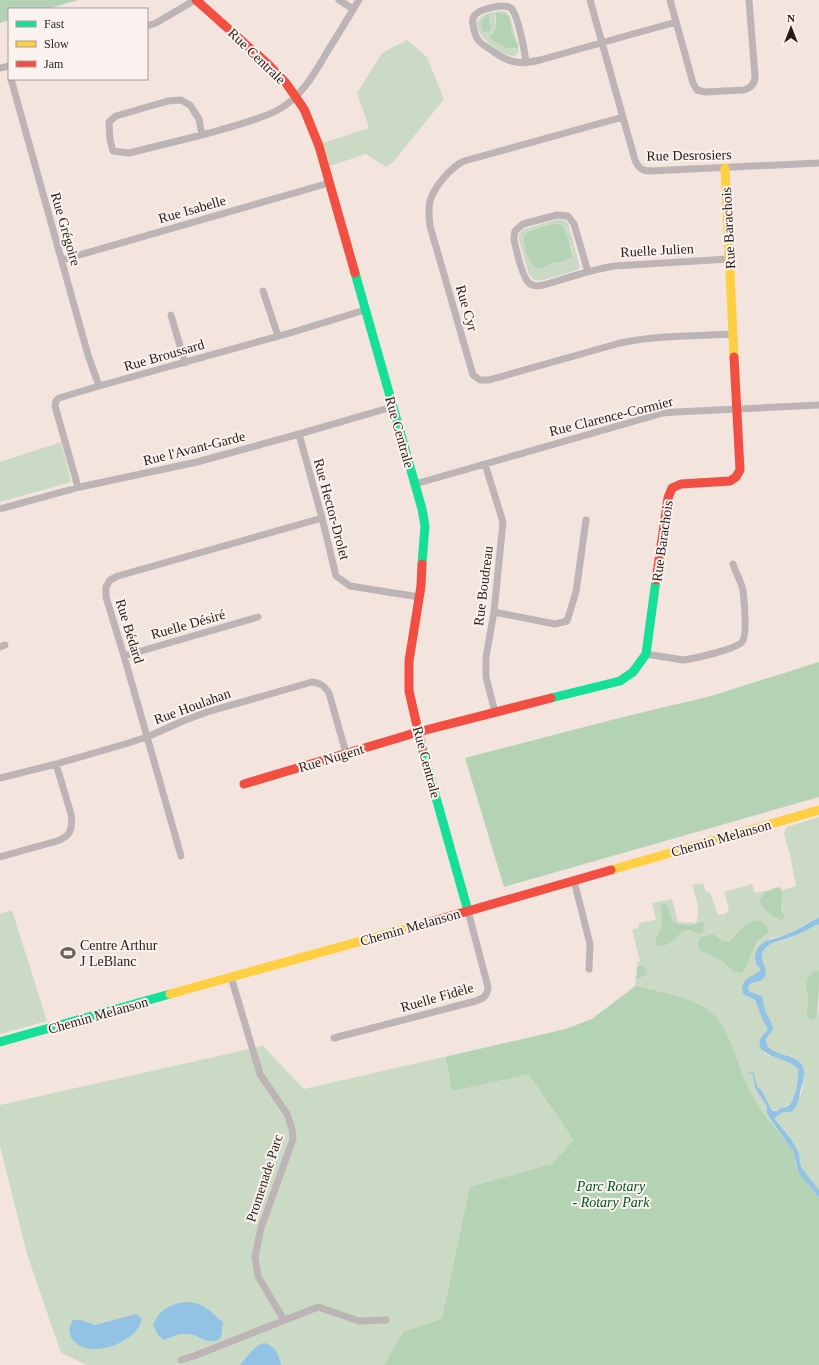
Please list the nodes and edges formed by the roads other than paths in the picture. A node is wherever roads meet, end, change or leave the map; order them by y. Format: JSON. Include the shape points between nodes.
{"nodes":[{"id":1,"x":196,"y":0,"type":"edge"},
{"id":2,"x":339,"y":0,"type":"edge"},
{"id":3,"x":359,"y":0,"type":"edge"},
{"id":4,"x":590,"y":0,"type":"edge"},
{"id":5,"x":670,"y":0,"type":"edge"},
{"id":6,"x":749,"y":0,"type":"edge"},
{"id":7,"x":353,"y":9,"type":"junction"},
{"id":8,"x":676,"y":22,"type":"junction"},
{"id":9,"x":148,"y":26,"type":"edge"},
{"id":10,"x":602,"y":43,"type":"junction"},
{"id":11,"x":526,"y":63,"type":"junction"},
{"id":12,"x":11,"y":80,"type":"edge"},
{"id":13,"x":295,"y":96,"type":"junction"},
{"id":14,"x":623,"y":117,"type":"junction"},
{"id":15,"x":202,"y":135,"type":"junction"},
{"id":16,"x":819,"y":163,"type":"edge"},
{"id":17,"x":724,"y":168,"type":"junction"},
{"id":18,"x":329,"y":183,"type":"junction"},
{"id":19,"x":729,"y":259,"type":"junction"},
{"id":20,"x":62,"y":260,"type":"junction"},
{"id":21,"x":588,"y":272,"type":"junction"},
{"id":22,"x":263,"y":291,"type":"dead end"},
{"id":23,"x":365,"y":310,"type":"junction"},
{"id":24,"x":171,"y":315,"type":"dead end"},
{"id":25,"x":733,"y":334,"type":"junction"},
{"id":26,"x":278,"y":336,"type":"junction"},
{"id":27,"x":185,"y":363,"type":"junction"},
{"id":28,"x":99,"y":386,"type":"junction"},
{"id":29,"x":819,"y":405,"type":"edge"},
{"id":30,"x":392,"y":407,"type":"junction"},
{"id":31,"x":737,"y":409,"type":"junction"},
{"id":32,"x":299,"y":434,"type":"junction"},
{"id":33,"x":485,"y":464,"type":"junction"},
{"id":34,"x":415,"y":484,"type":"junction"},
{"id":35,"x":78,"y":487,"type":"junction"},
{"id":36,"x":0,"y":509,"type":"edge"},
{"id":37,"x":322,"y":518,"type":"junction"},
{"id":38,"x":586,"y":520,"type":"dead end"},
{"id":39,"x":733,"y":564,"type":"dead end"},
{"id":40,"x":419,"y":597,"type":"junction"},
{"id":41,"x":494,"y":612,"type":"junction"},
{"id":42,"x":258,"y":617,"type":"dead end"},
{"id":43,"x":646,"y":654,"type":"junction"},
{"id":44,"x":124,"y":656,"type":"junction"},
{"id":45,"x":495,"y":712,"type":"junction"},
{"id":46,"x":418,"y":732,"type":"junction"},
{"id":47,"x":148,"y":737,"type":"junction"},
{"id":48,"x":346,"y":753,"type":"junction"},
{"id":49,"x":56,"y":764,"type":"junction"},
{"id":50,"x":0,"y":778,"type":"edge"},
{"id":51,"x":244,"y":784,"type":"dead end"},
{"id":52,"x":819,"y":810,"type":"edge"},
{"id":53,"x":181,"y":856,"type":"dead end"},
{"id":54,"x":0,"y":857,"type":"edge"},
{"id":55,"x":574,"y":881,"type":"junction"},
{"id":56,"x":468,"y":911,"type":"junction"},
{"id":57,"x":589,"y":969,"type":"dead end"},
{"id":58,"x":231,"y":977,"type":"junction"},
{"id":59,"x":334,"y":1038,"type":"dead end"},
{"id":60,"x":0,"y":1042,"type":"edge"},
{"id":61,"x":284,"y":1320,"type":"junction"},
{"id":62,"x":386,"y":1320,"type":"dead end"},
{"id":63,"x":181,"y":1360,"type":"dead end"}],
"edges":[{"from":1,"to":9,"type":"street"},
{"from":1,"to":13,"type":"street","name":"Rue Centrale","via":[[273,69]]},
{"from":2,"to":7,"type":"street"},
{"from":3,"to":7,"type":"street"},
{"from":4,"to":10,"type":"street","name":"Rue Desrosiers"},
{"from":5,"to":8,"type":"street"},
{"from":6,"to":8,"type":"street","via":[[755,76],[753,84],[746,89],[705,92],[697,90]]},
{"from":7,"to":13,"type":"street","via":[[313,76]]},
{"from":8,"to":10,"type":"street"},
{"from":10,"to":11,"type":"street"},
{"from":10,"to":14,"type":"street","name":"Rue Desrosiers"},
{"from":11,"to":11,"type":"street","via":[[524,48],[511,8],[501,6],[476,14],[472,24],[479,41],[507,60]]},
{"from":12,"to":20,"type":"street","name":"Rue Grégoire"},
{"from":13,"to":15,"type":"street","via":[[265,116]]},
{"from":13,"to":18,"type":"street","name":"Rue Centrale","via":[[312,127]]},
{"from":14,"to":17,"type":"street","name":"Rue Desrosiers","via":[[635,160],[642,170],[650,172]]},
{"from":14,"to":25,"type":"street","name":"Rue Cyr","via":[[464,161],[452,168],[433,194],[428,210],[430,226],[473,375],[480,380],[488,380],[635,340]]},
{"from":15,"to":15,"type":"street","via":[[190,105],[181,100],[168,101],[116,116],[109,122],[110,140],[114,151],[129,153]]},
{"from":16,"to":17,"type":"street","name":"Rue Desrosiers"},
{"from":17,"to":19,"type":"street","name":"Rue Barachois"},
{"from":18,"to":20,"type":"street","name":"Rue Isabelle"},
{"from":18,"to":23,"type":"street","name":"Rue Centrale"},
{"from":19,"to":21,"type":"street","name":"Ruelle Julien","via":[[627,264]]},
{"from":19,"to":25,"type":"street","name":"Rue Barachois"},
{"from":20,"to":28,"type":"street","name":"Rue Grégoire"},
{"from":21,"to":21,"type":"street","name":"Ruelle Julien","via":[[574,224],[568,216],[560,214],[523,224],[515,231],[514,240],[524,276],[531,285],[541,286]]},
{"from":22,"to":26,"type":"street"},
{"from":23,"to":26,"type":"street","name":"Rue Broussard"},
{"from":23,"to":30,"type":"street","name":"Rue Centrale"},
{"from":24,"to":27,"type":"street"},
{"from":25,"to":31,"type":"street","name":"Rue Barachois"},
{"from":26,"to":27,"type":"street","name":"Rue Broussard"},
{"from":27,"to":28,"type":"street","name":"Rue Broussard"},
{"from":28,"to":35,"type":"street","name":"Rue Broussard","via":[[62,397],[56,404]]},
{"from":29,"to":31,"type":"street","name":"Rue Clarence-Cormier"},
{"from":30,"to":32,"type":"street","name":"Rue l'Avant-Garde"},
{"from":30,"to":34,"type":"street","name":"Rue Centrale"},
{"from":31,"to":33,"type":"street","name":"Rue Clarence-Cormier","via":[[663,414]]},
{"from":31,"to":43,"type":"street","name":"Rue Barachois","via":[[740,467],[736,477],[730,481],[679,484],[669,492]]},
{"from":32,"to":35,"type":"street","name":"Rue l'Avant-Garde","via":[[197,462]]},
{"from":32,"to":37,"type":"street","name":"Rue Hector-Drolet"},
{"from":33,"to":34,"type":"street","name":"Rue Clarence-Cormier"},
{"from":33,"to":41,"type":"street","name":"Rue Boudreau","via":[[503,522]]},
{"from":34,"to":40,"type":"street","name":"Rue Centrale","via":[[425,526]]},
{"from":35,"to":36,"type":"street","name":"Rue l'Avant-Garde"},
{"from":37,"to":40,"type":"street","name":"Rue Hector-Drolet","via":[[336,576],[350,586]]},
{"from":37,"to":44,"type":"street","name":"Rue Bédard","via":[[110,580],[106,587],[106,597]]},
{"from":38,"to":41,"type":"street","via":[[576,592],[567,621],[555,624]]},
{"from":39,"to":43,"type":"street","via":[[743,589],[745,636],[742,642],[724,650],[683,660]]},
{"from":40,"to":46,"type":"street","name":"Rue Centrale","via":[[409,668],[409,691]]},
{"from":41,"to":45,"type":"street","name":"Rue Boudreau","via":[[486,657],[486,678]]},
{"from":42,"to":44,"type":"street","name":"Ruelle Désiré"},
{"from":43,"to":45,"type":"street","name":"Rue Barachois","via":[[633,672],[620,681]]},
{"from":44,"to":47,"type":"street","name":"Rue Bédard"},
{"from":45,"to":46,"type":"street","name":"Rue Barachois"},
{"from":46,"to":48,"type":"street","name":"Rue Nugent"},
{"from":46,"to":56,"type":"street","name":"Rue Centrale"},
{"from":47,"to":48,"type":"street","name":"Rue Houlahan","via":[[207,712],[319,682],[329,693]]},
{"from":47,"to":49,"type":"street","name":"Rue Houlahan"},
{"from":47,"to":53,"type":"street","name":"Rue Bédard"},
{"from":48,"to":51,"type":"street","name":"Rue Nugent"},
{"from":49,"to":50,"type":"street","name":"Rue Houlahan"},
{"from":49,"to":54,"type":"street","via":[[72,814],[72,830],[57,841]]},
{"from":52,"to":55,"type":"street","name":"Chemin Melanson"},
{"from":55,"to":56,"type":"street","name":"Chemin Melanson"},
{"from":55,"to":57,"type":"street","via":[[590,944]]},
{"from":56,"to":58,"type":"street","name":"Chemin Melanson"},
{"from":56,"to":59,"type":"street","name":"Ruelle Fidèle","via":[[488,987],[485,997]]},
{"from":58,"to":60,"type":"street","name":"Chemin Melanson"},
{"from":58,"to":61,"type":"street","name":"Promenade Parc","via":[[260,1074],[287,1114],[292,1129],[293,1138],[261,1228],[255,1257],[258,1276]]},
{"from":61,"to":62,"type":"street","via":[[318,1307],[359,1321]]},
{"from":61,"to":63,"type":"street"}]}
